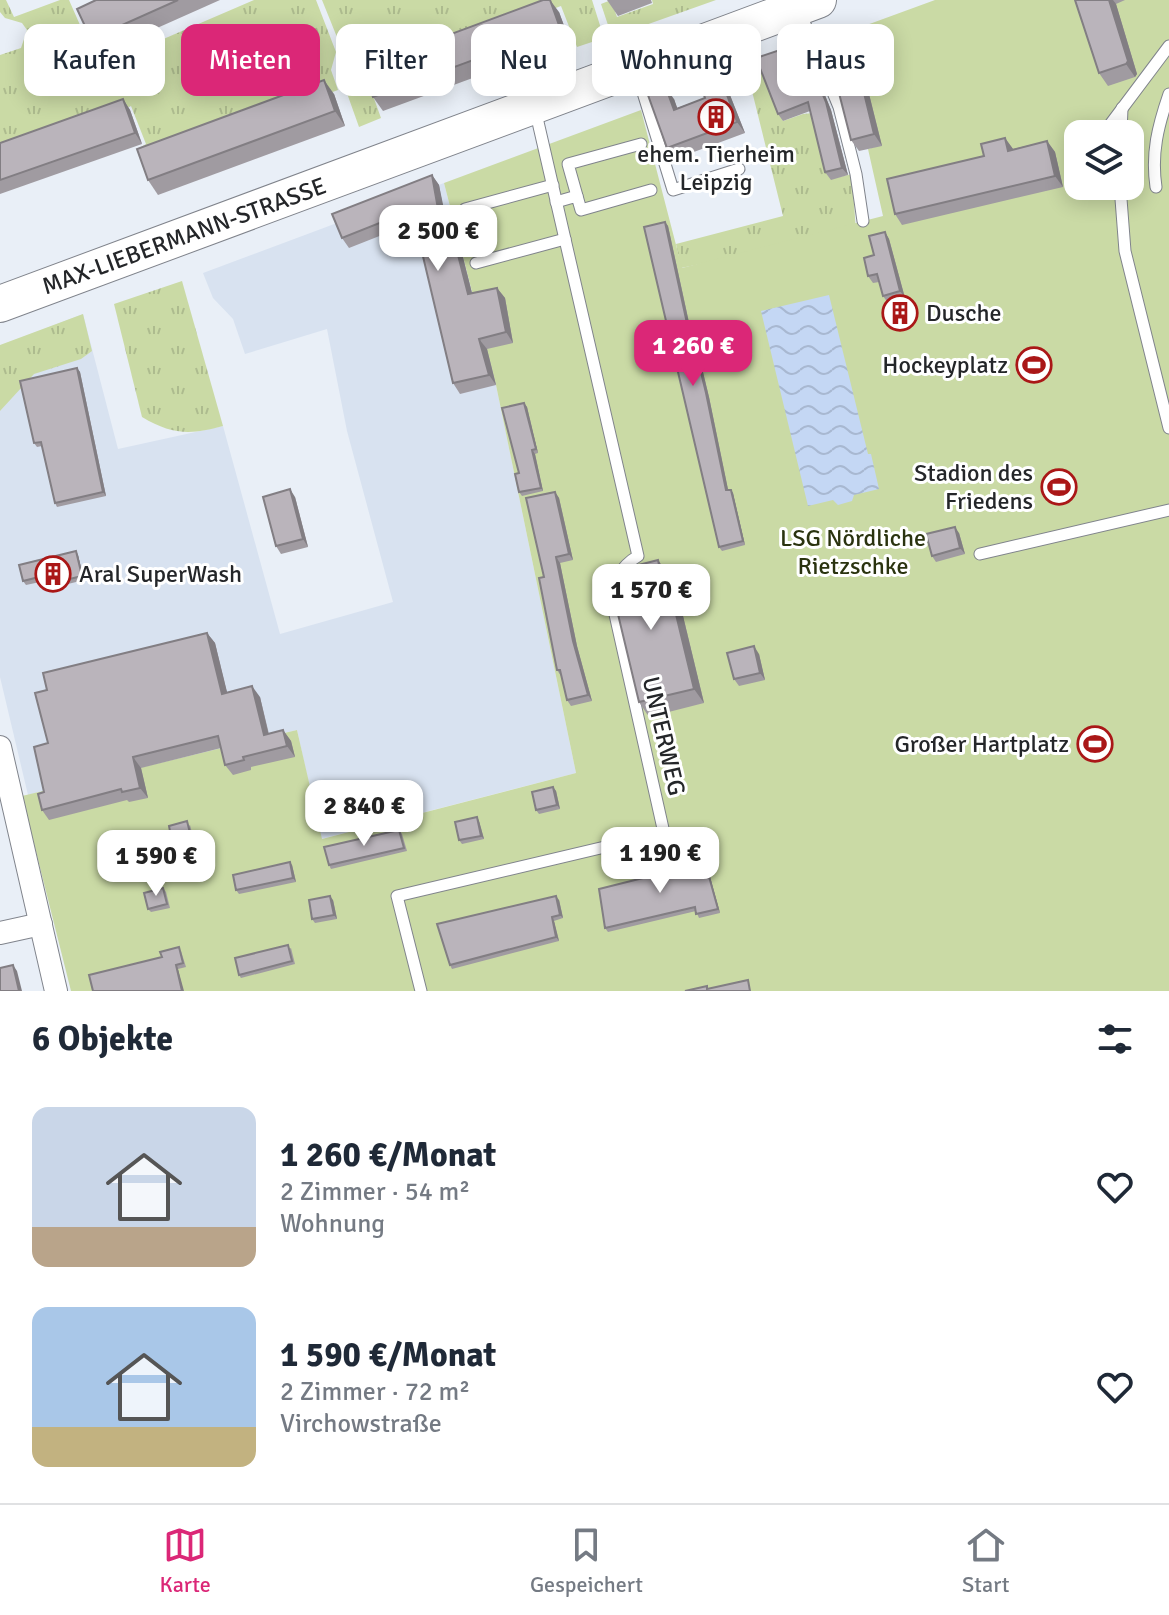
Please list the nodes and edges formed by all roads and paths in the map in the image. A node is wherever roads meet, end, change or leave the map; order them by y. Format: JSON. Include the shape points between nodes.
{"nodes":[{"id":1,"x":808,"y":4,"type":"edge"},
{"id":2,"x":755,"y":24,"type":"edge"},
{"id":3,"x":1169,"y":46,"type":"edge"},
{"id":4,"x":592,"y":85,"type":"edge"},
{"id":5,"x":1169,"y":94,"type":"edge"},
{"id":6,"x":644,"y":96,"type":"edge"},
{"id":7,"x":534,"y":107,"type":"junction"},
{"id":8,"x":1122,"y":108,"type":"junction"},
{"id":9,"x":1113,"y":120,"type":"edge"},
{"id":10,"x":1122,"y":120,"type":"edge"},
{"id":11,"x":641,"y":144,"type":"dead end"},
{"id":12,"x":739,"y":169,"type":"dead end"},
{"id":13,"x":553,"y":185,"type":"junction"},
{"id":14,"x":1156,"y":187,"type":"dead end"},
{"id":15,"x":651,"y":190,"type":"dead end"},
{"id":16,"x":577,"y":196,"type":"junction"},
{"id":17,"x":1121,"y":200,"type":"edge"},
{"id":18,"x":556,"y":202,"type":"junction"},
{"id":19,"x":465,"y":209,"type":"dead end"},
{"id":20,"x":863,"y":221,"type":"dead end"},
{"id":21,"x":565,"y":239,"type":"junction"},
{"id":22,"x":476,"y":263,"type":"dead end"},
{"id":23,"x":0,"y":304,"type":"edge"},
{"id":24,"x":1169,"y":428,"type":"edge"},
{"id":25,"x":1169,"y":510,"type":"edge"},
{"id":26,"x":980,"y":554,"type":"dead end"},
{"id":27,"x":0,"y":747,"type":"edge"},
{"id":28,"x":41,"y":924,"type":"junction"},
{"id":29,"x":0,"y":933,"type":"edge"},
{"id":30,"x":56,"y":991,"type":"edge"},
{"id":31,"x":421,"y":991,"type":"edge"}],
"edges":[{"from":1,"to":2,"type":"main road","name":"MAX-LIEBERMANN-STRASSE"},
{"from":1,"to":20,"type":"lane","via":[[856,174]]},
{"from":3,"to":8,"type":"lane"},
{"from":4,"to":7,"type":"main road","name":"MAX-LIEBERMANN-STRASSE"},
{"from":5,"to":14,"type":"lane","via":[[1157,130]]},
{"from":6,"to":12,"type":"lane","via":[[673,190]]},
{"from":7,"to":13,"type":"lane","name":"UNTERWEG"},
{"from":7,"to":23,"type":"main road","name":"MAX-LIEBERMANN-STRASSE"},
{"from":8,"to":9,"type":"lane"},
{"from":8,"to":10,"type":"lane"},
{"from":11,"to":16,"type":"lane","via":[[568,164]]},
{"from":13,"to":18,"type":"lane","name":"UNTERWEG"},
{"from":13,"to":19,"type":"lane"},
{"from":15,"to":16,"type":"lane","via":[[581,210]]},
{"from":16,"to":18,"type":"lane"},
{"from":17,"to":24,"type":"lane","via":[[1125,251]]},
{"from":18,"to":21,"type":"lane","name":"UNTERWEG"},
{"from":21,"to":22,"type":"lane"},
{"from":21,"to":31,"type":"lane","name":"UNTERWEG","via":[[638,556],[616,578],[612,601],[664,833],[397,896]]},
{"from":25,"to":26,"type":"lane"},
{"from":27,"to":28,"type":"street"},
{"from":28,"to":29,"type":"street"},
{"from":28,"to":30,"type":"street"}]}
